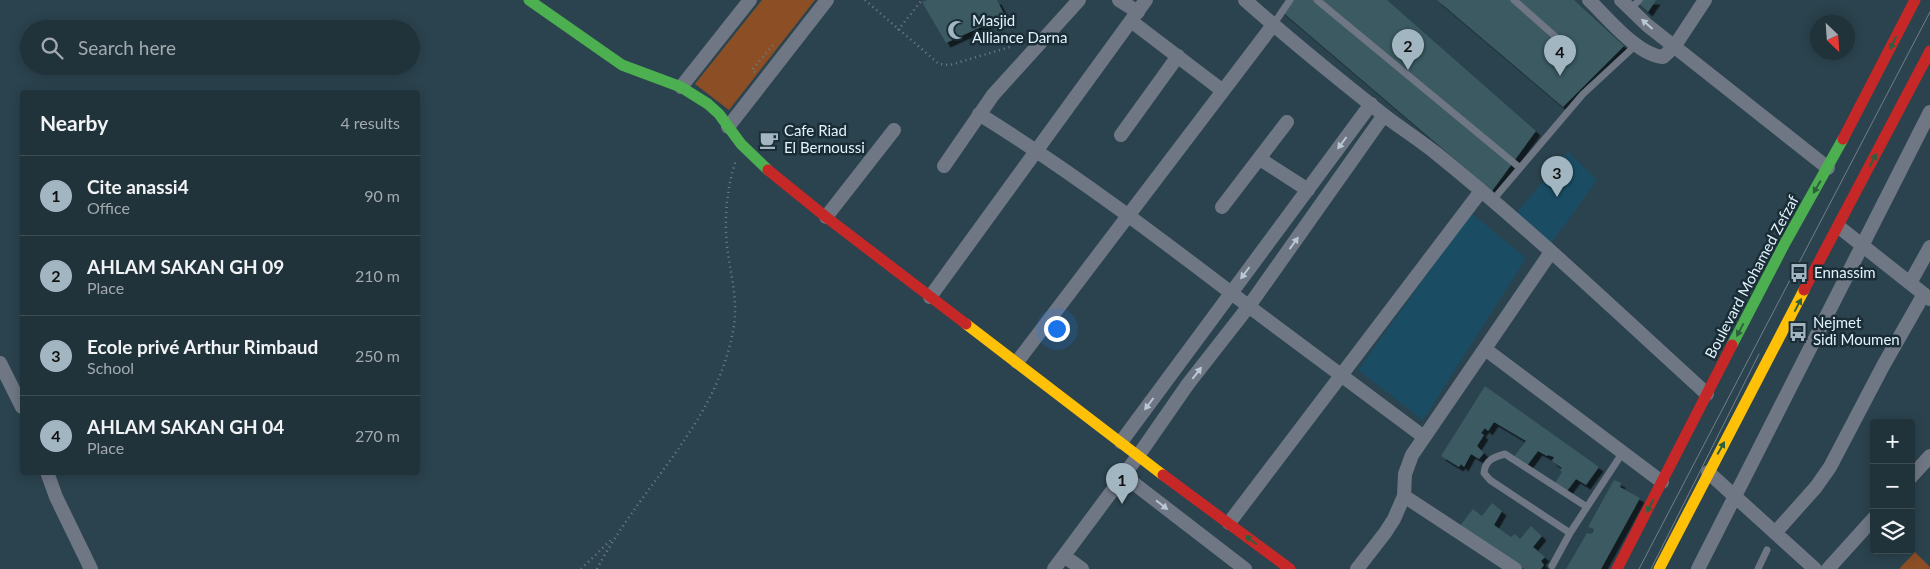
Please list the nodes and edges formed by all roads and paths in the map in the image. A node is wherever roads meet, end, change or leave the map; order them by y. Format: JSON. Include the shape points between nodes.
{"nodes":[{"id":1,"x":529,"y":0,"type":"edge"},
{"id":2,"x":750,"y":0,"type":"edge"},
{"id":3,"x":827,"y":0,"type":"edge"},
{"id":4,"x":865,"y":0,"type":"edge"},
{"id":5,"x":922,"y":0,"type":"edge"},
{"id":6,"x":1079,"y":0,"type":"edge"},
{"id":7,"x":1119,"y":0,"type":"edge"},
{"id":8,"x":1245,"y":0,"type":"edge"},
{"id":9,"x":1290,"y":0,"type":"edge"},
{"id":10,"x":1317,"y":0,"type":"edge"},
{"id":11,"x":1514,"y":0,"type":"edge"},
{"id":12,"x":1589,"y":0,"type":"edge"},
{"id":13,"x":1705,"y":0,"type":"edge"},
{"id":14,"x":1915,"y":0,"type":"edge"},
{"id":15,"x":1630,"y":3,"type":"edge"},
{"id":16,"x":1138,"y":11,"type":"edge"},
{"id":17,"x":1273,"y":25,"type":"junction"},
{"id":18,"x":898,"y":30,"type":"junction"},
{"id":19,"x":1637,"y":45,"type":"junction"},
{"id":20,"x":1566,"y":46,"type":"dead end"},
{"id":21,"x":1010,"y":47,"type":"dead end"},
{"id":22,"x":1674,"y":47,"type":"junction"},
{"id":23,"x":1178,"y":56,"type":"junction"},
{"id":24,"x":1929,"y":56,"type":"edge"},
{"id":25,"x":681,"y":87,"type":"junction"},
{"id":26,"x":1223,"y":90,"type":"junction"},
{"id":27,"x":1371,"y":104,"type":"junction"},
{"id":28,"x":1930,"y":112,"type":"edge"},
{"id":29,"x":979,"y":114,"type":"junction"},
{"id":30,"x":1384,"y":115,"type":"junction"},
{"id":31,"x":1287,"y":122,"type":"dead end"},
{"id":32,"x":728,"y":127,"type":"junction"},
{"id":33,"x":894,"y":130,"type":"dead end"},
{"id":34,"x":1121,"y":135,"type":"dead end"},
{"id":35,"x":741,"y":144,"type":"junction"},
{"id":36,"x":1037,"y":150,"type":"junction"},
{"id":37,"x":1260,"y":159,"type":"junction"},
{"id":38,"x":944,"y":166,"type":"dead end"},
{"id":39,"x":1520,"y":168,"type":"junction"},
{"id":40,"x":1828,"y":168,"type":"junction"},
{"id":41,"x":1308,"y":190,"type":"junction"},
{"id":42,"x":1481,"y":191,"type":"junction"},
{"id":43,"x":1492,"y":201,"type":"junction"},
{"id":44,"x":1222,"y":208,"type":"dead end"},
{"id":45,"x":1128,"y":216,"type":"junction"},
{"id":46,"x":826,"y":217,"type":"junction"},
{"id":47,"x":1839,"y":227,"type":"junction"},
{"id":48,"x":1863,"y":246,"type":"junction"},
{"id":49,"x":1930,"y":247,"type":"edge"},
{"id":50,"x":1551,"y":252,"type":"junction"},
{"id":51,"x":1910,"y":283,"type":"junction"},
{"id":52,"x":1232,"y":292,"type":"junction"},
{"id":53,"x":1927,"y":297,"type":"edge"},
{"id":54,"x":930,"y":298,"type":"junction"},
{"id":55,"x":1249,"y":306,"type":"junction"},
{"id":56,"x":1485,"y":349,"type":"junction"},
{"id":57,"x":0,"y":362,"type":"edge"},
{"id":58,"x":1017,"y":362,"type":"junction"},
{"id":59,"x":1341,"y":375,"type":"junction"},
{"id":60,"x":1706,"y":394,"type":"junction"},
{"id":61,"x":20,"y":403,"type":"edge"},
{"id":62,"x":1424,"y":437,"type":"junction"},
{"id":63,"x":1121,"y":442,"type":"junction"},
{"id":64,"x":1622,"y":452,"type":"junction"},
{"id":65,"x":1138,"y":456,"type":"junction"},
{"id":66,"x":1930,"y":456,"type":"edge"},
{"id":67,"x":1708,"y":472,"type":"junction"},
{"id":68,"x":1915,"y":472,"type":"edge"},
{"id":69,"x":48,"y":475,"type":"edge"},
{"id":70,"x":1123,"y":475,"type":"junction"},
{"id":71,"x":1662,"y":482,"type":"junction"},
{"id":72,"x":1404,"y":496,"type":"junction"},
{"id":73,"x":1734,"y":496,"type":"junction"},
{"id":74,"x":1587,"y":507,"type":"junction"},
{"id":75,"x":1870,"y":522,"type":"edge"},
{"id":76,"x":1229,"y":523,"type":"junction"},
{"id":77,"x":1570,"y":533,"type":"junction"},
{"id":78,"x":1775,"y":533,"type":"junction"},
{"id":79,"x":615,"y":536,"type":"junction"},
{"id":80,"x":1767,"y":550,"type":"dead end"},
{"id":81,"x":1064,"y":556,"type":"junction"},
{"id":82,"x":1552,"y":566,"type":"dead end"},
{"id":83,"x":91,"y":569,"type":"edge"},
{"id":84,"x":581,"y":569,"type":"edge"},
{"id":85,"x":597,"y":569,"type":"edge"},
{"id":86,"x":1054,"y":569,"type":"edge"},
{"id":87,"x":1082,"y":569,"type":"edge"},
{"id":88,"x":1245,"y":569,"type":"edge"},
{"id":89,"x":1290,"y":569,"type":"edge"},
{"id":90,"x":1357,"y":569,"type":"edge"},
{"id":91,"x":1515,"y":569,"type":"edge"},
{"id":92,"x":1617,"y":569,"type":"edge"},
{"id":93,"x":1659,"y":569,"type":"edge"},
{"id":94,"x":1698,"y":569,"type":"edge"},
{"id":95,"x":1758,"y":569,"type":"edge"},
{"id":96,"x":1815,"y":569,"type":"edge"},
{"id":97,"x":1828,"y":569,"type":"edge"}],
"edges":[{"from":1,"to":25,"type":"main road","via":[[622,65]]},
{"from":2,"to":25,"type":"street"},
{"from":3,"to":32,"type":"street"},
{"from":4,"to":18,"type":"path"},
{"from":5,"to":18,"type":"path"},
{"from":6,"to":29,"type":"street"},
{"from":7,"to":16,"type":"street"},
{"from":8,"to":17,"type":"street"},
{"from":9,"to":17,"type":"lane"},
{"from":10,"to":39,"type":"lane"},
{"from":11,"to":20,"type":"lane"},
{"from":12,"to":19,"type":"street"},
{"from":13,"to":22,"type":"street"},
{"from":14,"to":40,"type":"main road","name":"Boulevard Mohamed Zefzaf","one_way":true},
{"from":22,"to":15,"type":"street","one_way":true},
{"from":16,"to":23,"type":"street"},
{"from":16,"to":36,"type":"street"},
{"from":17,"to":26,"type":"street"},
{"from":17,"to":27,"type":"street"},
{"from":18,"to":21,"type":"path","via":[[945,66]]},
{"from":19,"to":22,"type":"street","via":[[1649,54],[1663,57]]},
{"from":19,"to":39,"type":"lane","via":[[1583,94]]},
{"from":22,"to":40,"type":"street"},
{"from":23,"to":26,"type":"street"},
{"from":23,"to":34,"type":"street"},
{"from":47,"to":24,"type":"main road","one_way":true},
{"from":25,"to":32,"type":"main road","via":[[708,104]]},
{"from":26,"to":45,"type":"street"},
{"from":27,"to":30,"type":"street"},
{"from":27,"to":41,"type":"street","one_way":true},
{"from":28,"to":48,"type":"street"},
{"from":29,"to":36,"type":"street"},
{"from":29,"to":38,"type":"street"},
{"from":30,"to":42,"type":"street"},
{"from":55,"to":30,"type":"street","one_way":true},
{"from":31,"to":37,"type":"street"},
{"from":32,"to":35,"type":"main road"},
{"from":33,"to":46,"type":"street"},
{"from":35,"to":46,"type":"main road"},
{"from":35,"to":79,"type":"path","via":[[730,186],[726,221],[735,300],[728,350],[709,400],[696,423]]},
{"from":36,"to":45,"type":"street"},
{"from":36,"to":54,"type":"street"},
{"from":37,"to":41,"type":"street"},
{"from":37,"to":44,"type":"street"},
{"from":39,"to":43,"type":"lane"},
{"from":40,"to":60,"type":"main road","name":"Boulevard Mohamed Zefzaf","one_way":true},
{"from":41,"to":52,"type":"street","one_way":true},
{"from":42,"to":43,"type":"street"},
{"from":42,"to":59,"type":"street"},
{"from":43,"to":50,"type":"street"},
{"from":45,"to":52,"type":"street"},
{"from":45,"to":58,"type":"street"},
{"from":46,"to":54,"type":"main road"},
{"from":47,"to":48,"type":"street"},
{"from":67,"to":47,"type":"main road","one_way":true},
{"from":48,"to":51,"type":"street"},
{"from":48,"to":73,"type":"street"},
{"from":49,"to":51,"type":"street"},
{"from":50,"to":56,"type":"street"},
{"from":50,"to":60,"type":"street"},
{"from":51,"to":53,"type":"street"},
{"from":52,"to":55,"type":"street"},
{"from":52,"to":63,"type":"street","one_way":true},
{"from":53,"to":78,"type":"street","via":[[1883,366],[1830,466],[1816,487]]},
{"from":54,"to":58,"type":"main road"},
{"from":55,"to":59,"type":"street"},
{"from":65,"to":55,"type":"street","one_way":true,"via":[[1188,384]]},
{"from":56,"to":62,"type":"street"},
{"from":56,"to":64,"type":"street"},
{"from":57,"to":61,"type":"street"},
{"from":58,"to":63,"type":"main road"},
{"from":59,"to":62,"type":"street"},
{"from":59,"to":76,"type":"street"},
{"from":60,"to":71,"type":"main road","name":"Boulevard Mohamed Zefzaf"},
{"from":62,"to":72,"type":"street","via":[[1405,474]]},
{"from":63,"to":65,"type":"main road"},
{"from":64,"to":71,"type":"street"},
{"from":64,"to":74,"type":"lane"},
{"from":65,"to":70,"type":"street"},
{"from":65,"to":76,"type":"main road"},
{"from":66,"to":68,"type":"street"},
{"from":67,"to":73,"type":"street"},
{"from":67,"to":93,"type":"main road"},
{"from":69,"to":83,"type":"street"},
{"from":70,"to":81,"type":"street"},
{"from":70,"to":88,"type":"street","one_way":true},
{"from":71,"to":92,"type":"main road","name":"Boulevard Mohamed Zefzaf","one_way":true},
{"from":72,"to":90,"type":"street","via":[[1385,532]]},
{"from":72,"to":91,"type":"street"},
{"from":73,"to":78,"type":"street"},
{"from":73,"to":94,"type":"street"},
{"from":74,"to":77,"type":"lane"},
{"from":74,"to":77,"type":"lane","via":[[1505,454],[1494,457],[1485,465],[1484,472],[1490,480]]},
{"from":75,"to":97,"type":"street"},
{"from":89,"to":76,"type":"main road","one_way":true},
{"from":77,"to":82,"type":"lane"},
{"from":78,"to":96,"type":"street"},
{"from":79,"to":84,"type":"path"},
{"from":79,"to":85,"type":"path"},
{"from":80,"to":95,"type":"lane"},
{"from":81,"to":86,"type":"street"},
{"from":81,"to":87,"type":"street"}]}
